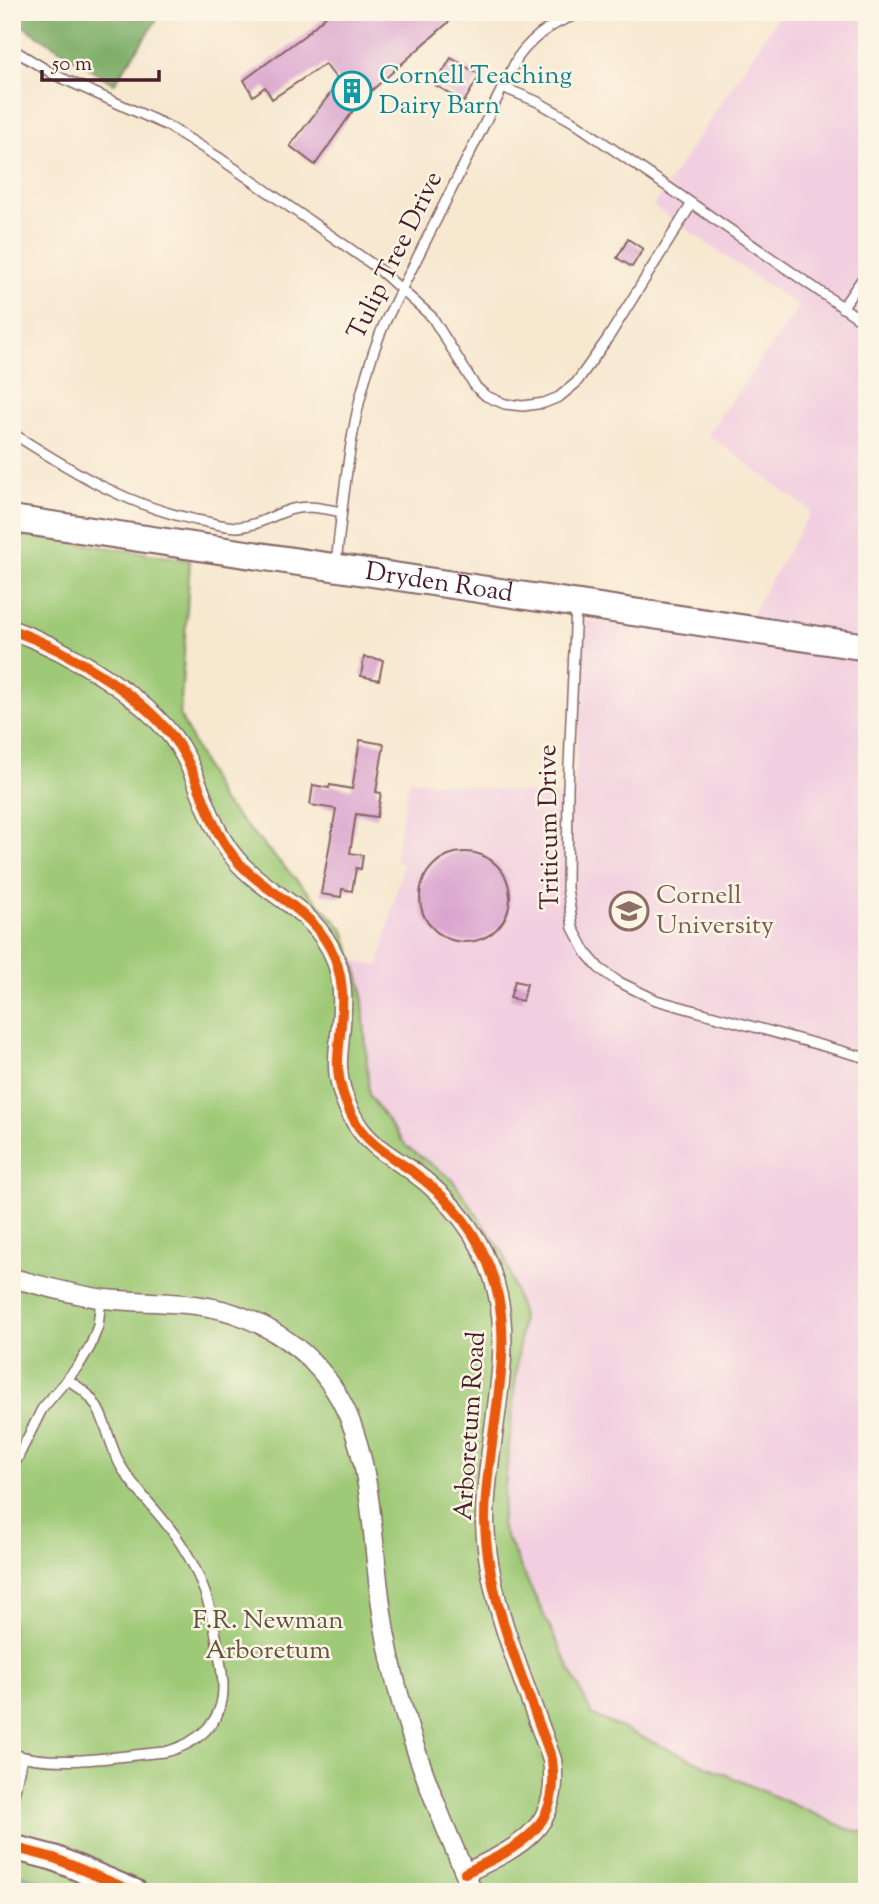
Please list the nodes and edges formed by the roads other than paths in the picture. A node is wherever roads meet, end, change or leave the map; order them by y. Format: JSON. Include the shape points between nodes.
{"nodes":[{"id":1,"x":586,"y":12,"type":"edge"},
{"id":2,"x":12,"y":49,"type":"edge"},
{"id":3,"x":502,"y":87,"type":"junction"},
{"id":4,"x":691,"y":205,"type":"junction"},
{"id":5,"x":867,"y":272,"type":"edge"},
{"id":6,"x":402,"y":290,"type":"junction"},
{"id":7,"x":842,"y":307,"type":"junction"},
{"id":8,"x":867,"y":324,"type":"edge"},
{"id":9,"x":12,"y":433,"type":"edge"},
{"id":10,"x":342,"y":513,"type":"junction"},
{"id":11,"x":12,"y":519,"type":"edge"},
{"id":12,"x":335,"y":568,"type":"junction"},
{"id":13,"x":576,"y":603,"type":"junction"},
{"id":14,"x":12,"y":630,"type":"edge"},
{"id":15,"x":867,"y":647,"type":"edge"},
{"id":16,"x":867,"y":1058,"type":"edge"},
{"id":17,"x":12,"y":1278,"type":"edge"},
{"id":18,"x":101,"y":1298,"type":"junction"},
{"id":19,"x":67,"y":1379,"type":"junction"},
{"id":20,"x":12,"y":1469,"type":"edge"},
{"id":21,"x":17,"y":1755,"type":"edge"},
{"id":22,"x":12,"y":1804,"type":"edge"},
{"id":23,"x":12,"y":1847,"type":"edge"},
{"id":24,"x":465,"y":1873,"type":"junction"},
{"id":25,"x":135,"y":1892,"type":"edge"},
{"id":26,"x":473,"y":1892,"type":"edge"}],
"edges":[{"from":1,"to":3,"type":"lane","name":"Tulip Tree Drive","via":[[556,23],[531,40]]},
{"from":2,"to":6,"type":"lane","via":[[55,75],[149,116],[188,139],[376,267]]},
{"from":3,"to":4,"type":"lane","via":[[572,121]]},
{"from":3,"to":6,"type":"lane","name":"Tulip Tree Drive"},
{"from":4,"to":6,"type":"lane","via":[[585,372],[568,391],[544,403],[512,406],[486,396],[432,317]]},
{"from":4,"to":7,"type":"lane"},
{"from":5,"to":7,"type":"lane"},
{"from":6,"to":10,"type":"lane","name":"Tulip Tree Drive","via":[[366,371]]},
{"from":7,"to":8,"type":"lane"},
{"from":9,"to":10,"type":"lane","via":[[93,482],[164,513],[233,527],[309,506]]},
{"from":10,"to":12,"type":"lane","name":"Tulip Tree Drive"},
{"from":11,"to":12,"type":"main road","name":"Dryden Road"},
{"from":12,"to":13,"type":"main road","name":"Dryden Road"},
{"from":13,"to":15,"type":"main road","name":"Dryden Road"},
{"from":13,"to":16,"type":"lane","name":"Triticum Drive","via":[[567,888],[573,928],[587,954],[617,981],[656,1000]]},
{"from":14,"to":24,"type":"street","name":"Arboretum Road","via":[[69,657],[126,692],[162,723],[182,751],[220,839],[241,865],[314,923],[342,983],[338,1060],[347,1106],[373,1145],[451,1205],[476,1238],[493,1277],[502,1317],[502,1351],[486,1488],[487,1550],[500,1611],[555,1777],[549,1810],[529,1838]]},
{"from":17,"to":18,"type":"street"},
{"from":18,"to":19,"type":"lane","via":[[90,1347]]},
{"from":18,"to":24,"type":"street","via":[[205,1307],[243,1316],[294,1345],[334,1387],[359,1440],[386,1637],[407,1725]]},
{"from":19,"to":20,"type":"lane","via":[[42,1409]]},
{"from":19,"to":21,"type":"lane","via":[[88,1394],[121,1467],[165,1521],[195,1568],[215,1622],[223,1699],[211,1725],[179,1749],[76,1760]]},
{"from":21,"to":22,"type":"lane"},
{"from":23,"to":25,"type":"street","via":[[54,1858]]},
{"from":24,"to":26,"type":"street"}]}
